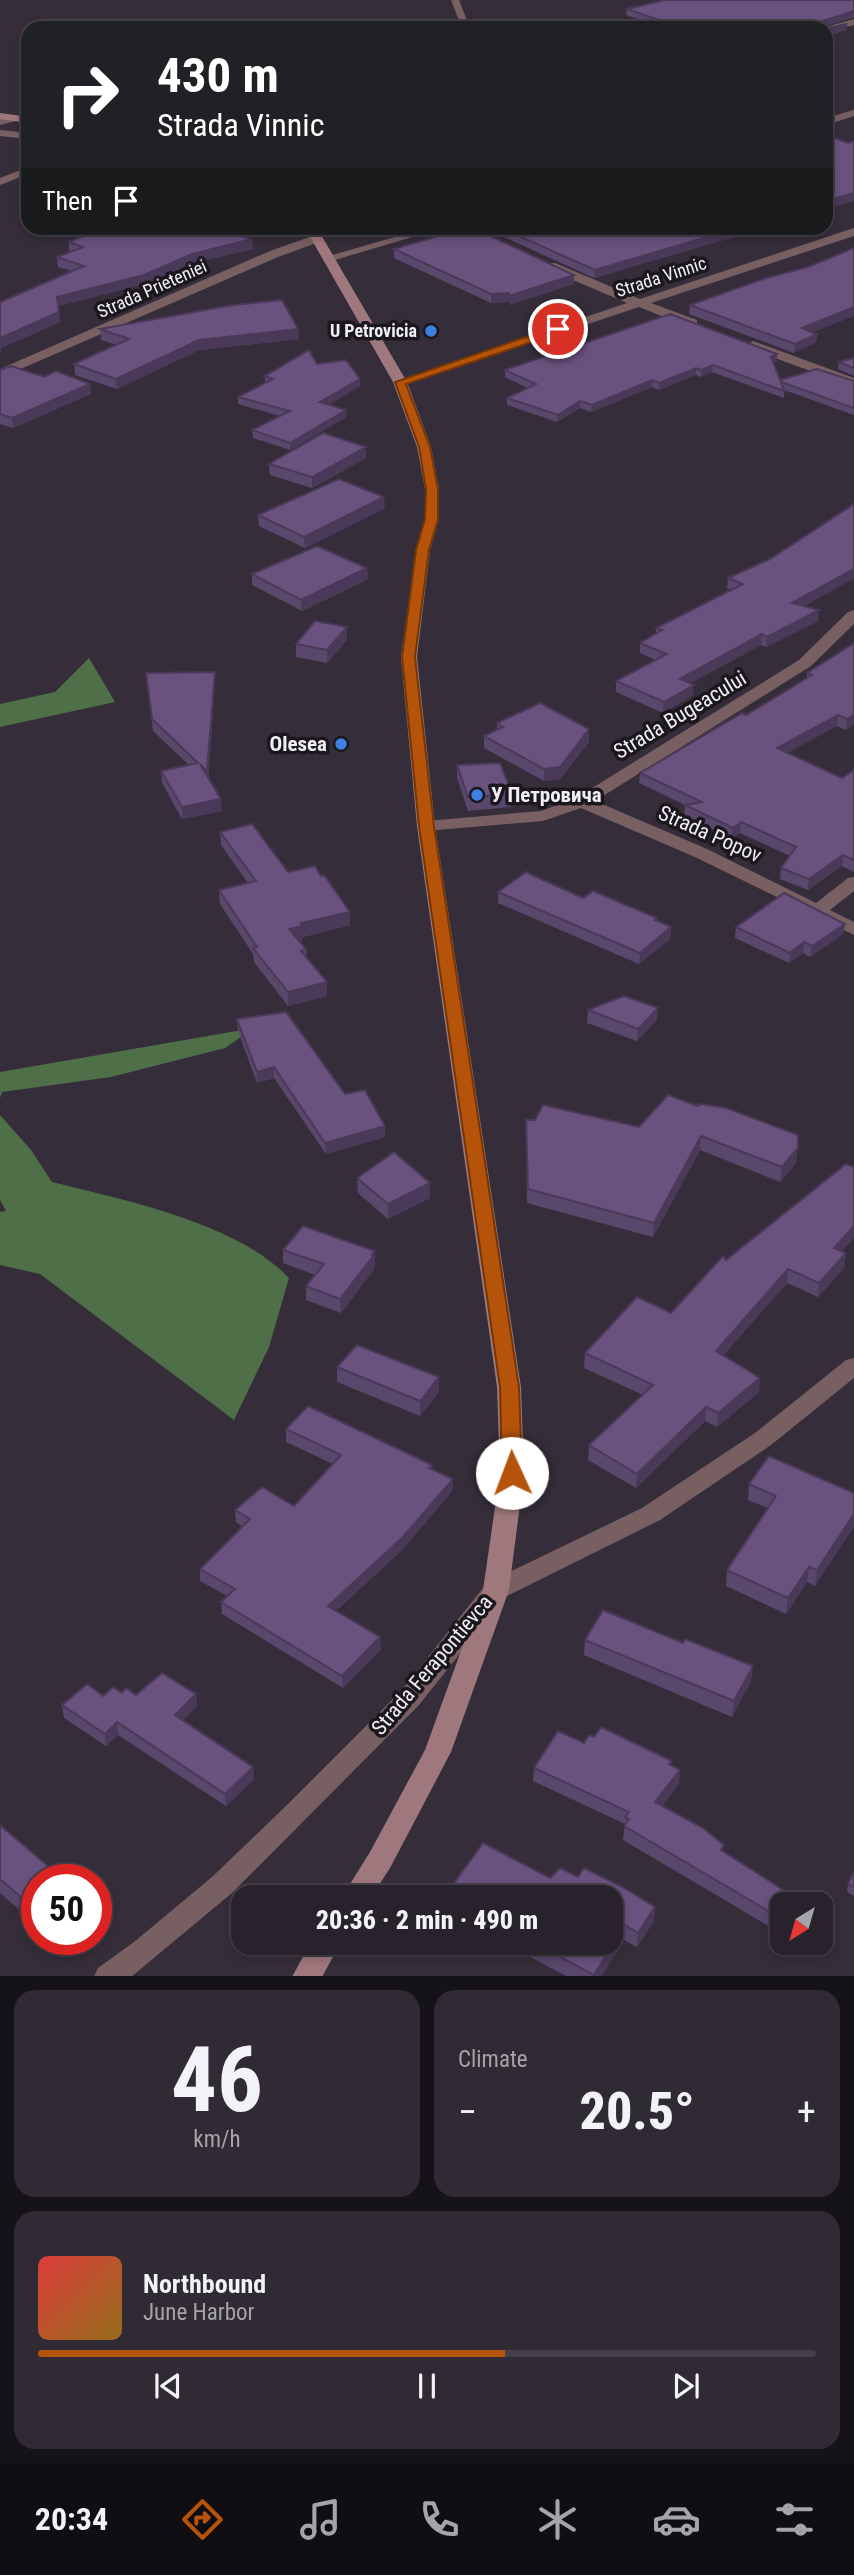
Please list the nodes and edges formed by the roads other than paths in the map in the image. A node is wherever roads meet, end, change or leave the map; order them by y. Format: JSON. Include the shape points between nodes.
{"nodes":[{"id":1,"x":455,"y":0,"type":"edge"},
{"id":2,"x":463,"y":21,"type":"edge"},
{"id":3,"x":854,"y":22,"type":"edge"},
{"id":4,"x":833,"y":27,"type":"edge"},
{"id":5,"x":854,"y":113,"type":"edge"},
{"id":6,"x":0,"y":116,"type":"edge"},
{"id":7,"x":15,"y":118,"type":"junction"},
{"id":8,"x":21,"y":119,"type":"edge"},
{"id":9,"x":833,"y":120,"type":"edge"},
{"id":10,"x":0,"y":122,"type":"edge"},
{"id":11,"x":833,"y":122,"type":"edge"},
{"id":12,"x":854,"y":128,"type":"edge"},
{"id":13,"x":0,"y":133,"type":"edge"},
{"id":14,"x":21,"y":135,"type":"edge"},
{"id":15,"x":21,"y":173,"type":"edge"},
{"id":16,"x":0,"y":182,"type":"edge"},
{"id":17,"x":854,"y":232,"type":"edge"},
{"id":18,"x":311,"y":235,"type":"edge"},
{"id":19,"x":316,"y":235,"type":"edge"},
{"id":20,"x":412,"y":235,"type":"edge"},
{"id":21,"x":328,"y":258,"type":"junction"},
{"id":22,"x":542,"y":262,"type":"edge"},
{"id":23,"x":637,"y":303,"type":"junction"},
{"id":24,"x":701,"y":327,"type":"edge"},
{"id":25,"x":740,"y":341,"type":"edge"},
{"id":26,"x":0,"y":374,"type":"edge"},
{"id":27,"x":400,"y":382,"type":"junction"},
{"id":28,"x":854,"y":383,"type":"edge"},
{"id":29,"x":854,"y":615,"type":"edge"},
{"id":30,"x":582,"y":802,"type":"junction"},
{"id":31,"x":426,"y":826,"type":"junction"},
{"id":32,"x":854,"y":882,"type":"edge"},
{"id":33,"x":819,"y":909,"type":"junction"},
{"id":34,"x":854,"y":929,"type":"edge"},
{"id":35,"x":854,"y":1366,"type":"edge"},
{"id":36,"x":496,"y":1590,"type":"junction"},
{"id":37,"x":364,"y":1885,"type":"edge"},
{"id":38,"x":319,"y":1955,"type":"edge"},
{"id":39,"x":108,"y":1976,"type":"edge"},
{"id":40,"x":306,"y":1976,"type":"edge"}],
"edges":[{"from":1,"to":2,"type":"lane"},
{"from":3,"to":4,"type":"street"},
{"from":5,"to":9,"type":"street"},
{"from":6,"to":7,"type":"main road"},
{"from":7,"to":8,"type":"main road"},
{"from":7,"to":10,"type":"street"},
{"from":11,"to":12,"type":"street"},
{"from":13,"to":14,"type":"lane"},
{"from":15,"to":16,"type":"street"},
{"from":17,"to":23,"type":"street","name":"Strada Vinnic"},
{"from":18,"to":26,"type":"street","name":"Strada Prieteniei"},
{"from":19,"to":21,"type":"main road","name":"Strada Ferapontievca"},
{"from":20,"to":21,"type":"street"},
{"from":21,"to":27,"type":"main road","name":"Strada Ferapontievca"},
{"from":22,"to":23,"type":"street"},
{"from":23,"to":24,"type":"street"},
{"from":23,"to":27,"type":"street","name":"Strada Vinnic"},
{"from":25,"to":28,"type":"street"},
{"from":27,"to":31,"type":"main road","name":"Strada Ferapontievca","via":[[424,447],[432,489],[432,519],[423,550],[409,657]]},
{"from":29,"to":30,"type":"street","name":"Strada Bugeacului","via":[[805,663]]},
{"from":30,"to":31,"type":"street","name":"Strada Bugeacului","via":[[543,816]]},
{"from":30,"to":33,"type":"street","name":"Strada Popov"},
{"from":31,"to":36,"type":"main road","name":"Strada Ferapontievca","via":[[509,1387],[512,1473]]},
{"from":32,"to":33,"type":"street"},
{"from":33,"to":34,"type":"street","name":"Strada Popov"},
{"from":35,"to":36,"type":"street","via":[[763,1439],[651,1514]]},
{"from":36,"to":37,"type":"main road","via":[[438,1752]]},
{"from":36,"to":39,"type":"street","name":"Strada Ferapontievca","via":[[410,1698],[299,1811],[222,1885]]},
{"from":38,"to":40,"type":"main road"}]}
